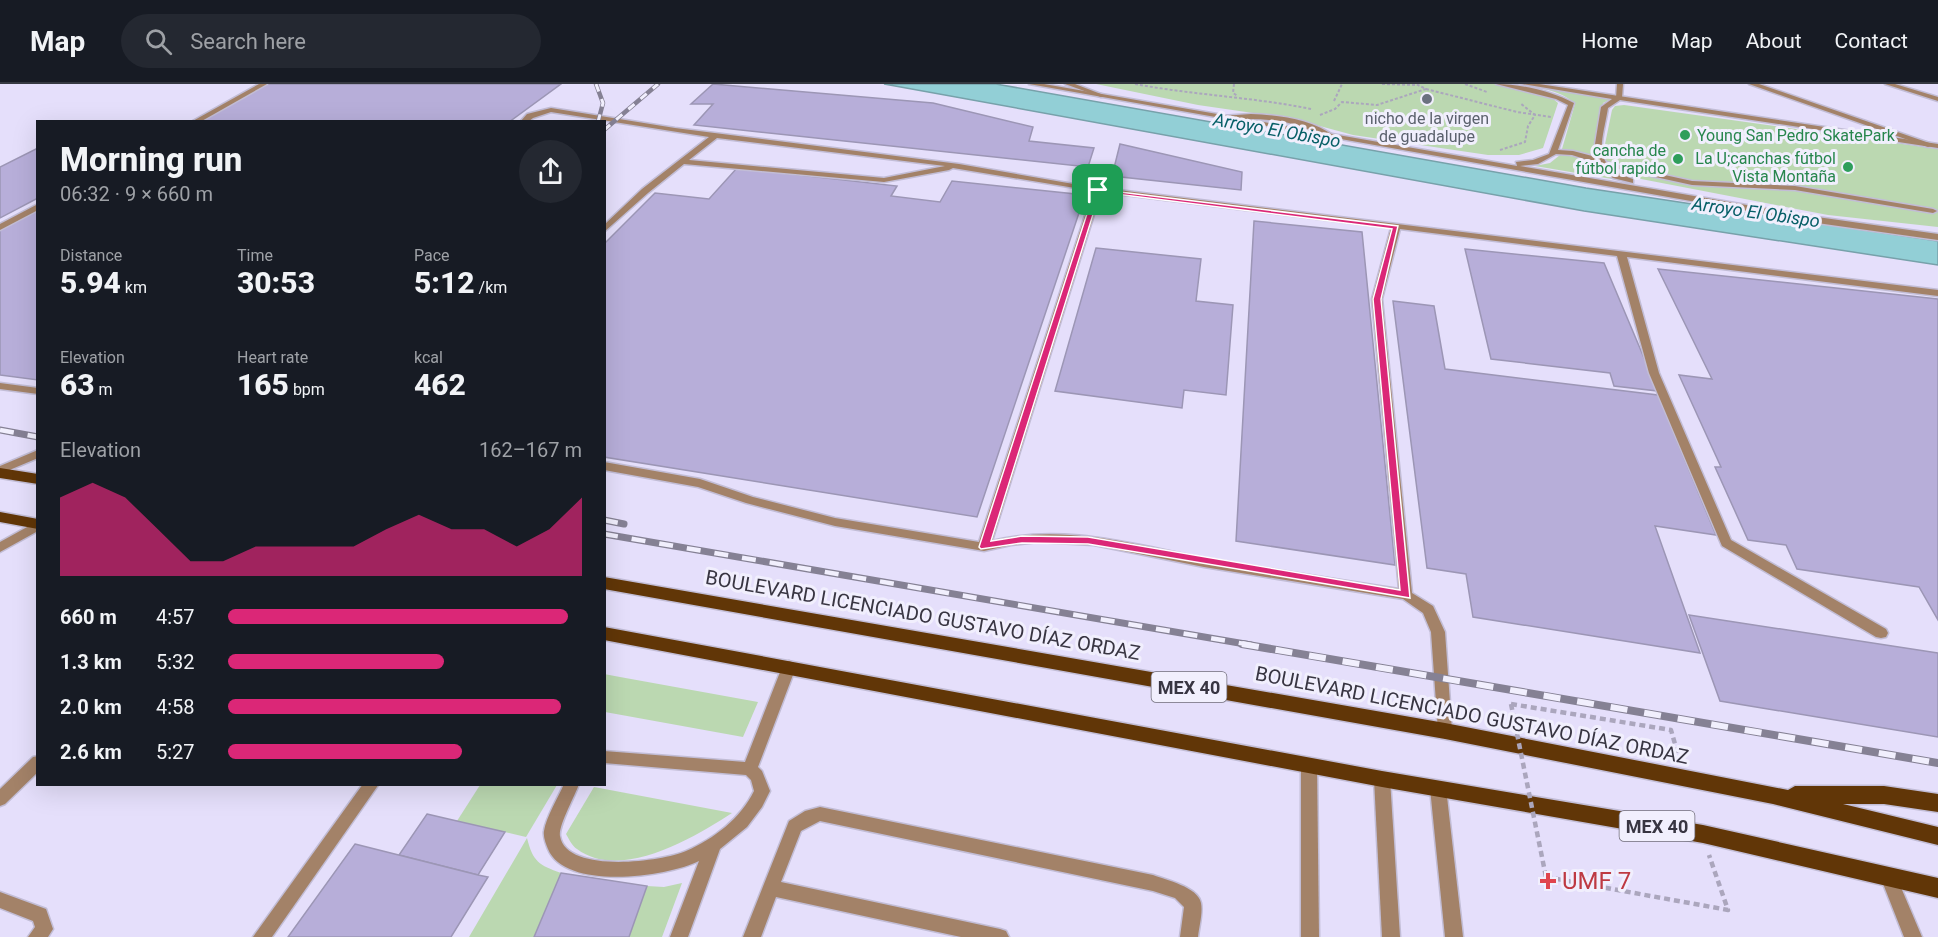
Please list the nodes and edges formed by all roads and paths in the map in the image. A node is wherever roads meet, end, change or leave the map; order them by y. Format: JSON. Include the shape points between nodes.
{"nodes":[{"id":1,"x":264,"y":84,"type":"edge"},
{"id":2,"x":1032,"y":84,"type":"edge"},
{"id":3,"x":1068,"y":84,"type":"edge"},
{"id":4,"x":1135,"y":84,"type":"edge"},
{"id":5,"x":1234,"y":84,"type":"edge"},
{"id":6,"x":1342,"y":84,"type":"edge"},
{"id":7,"x":1382,"y":84,"type":"edge"},
{"id":8,"x":1417,"y":84,"type":"edge"},
{"id":9,"x":1465,"y":84,"type":"edge"},
{"id":10,"x":1499,"y":84,"type":"edge"},
{"id":11,"x":1525,"y":84,"type":"edge"},
{"id":12,"x":1620,"y":84,"type":"edge"},
{"id":13,"x":1752,"y":84,"type":"edge"},
{"id":14,"x":1888,"y":84,"type":"edge"},
{"id":15,"x":1387,"y":85,"type":"edge"},
{"id":16,"x":1426,"y":89,"type":"junction"},
{"id":17,"x":1495,"y":93,"type":"dead end"},
{"id":18,"x":1103,"y":96,"type":"junction"},
{"id":19,"x":1517,"y":97,"type":"dead end"},
{"id":20,"x":1241,"y":98,"type":"junction"},
{"id":21,"x":1620,"y":98,"type":"junction"},
{"id":22,"x":1938,"y":99,"type":"edge"},
{"id":23,"x":1334,"y":100,"type":"dead end"},
{"id":24,"x":1320,"y":114,"type":"junction"},
{"id":25,"x":1258,"y":115,"type":"junction"},
{"id":26,"x":1535,"y":115,"type":"junction"},
{"id":27,"x":1222,"y":118,"type":"junction"},
{"id":28,"x":600,"y":119,"type":"edge"},
{"id":29,"x":1329,"y":119,"type":"dead end"},
{"id":30,"x":198,"y":120,"type":"edge"},
{"id":31,"x":525,"y":120,"type":"edge"},
{"id":32,"x":1291,"y":120,"type":"junction"},
{"id":33,"x":1566,"y":120,"type":"junction"},
{"id":34,"x":716,"y":135,"type":"junction"},
{"id":35,"x":1330,"y":136,"type":"junction"},
{"id":36,"x":1934,"y":146,"type":"edge"},
{"id":37,"x":1492,"y":150,"type":"dead end"},
{"id":38,"x":1554,"y":152,"type":"junction"},
{"id":39,"x":683,"y":162,"type":"junction"},
{"id":40,"x":1599,"y":162,"type":"junction"},
{"id":41,"x":1488,"y":164,"type":"junction"},
{"id":42,"x":959,"y":166,"type":"junction"},
{"id":43,"x":1098,"y":190,"type":"junction"},
{"id":44,"x":1679,"y":195,"type":"junction"},
{"id":45,"x":36,"y":207,"type":"edge"},
{"id":46,"x":1933,"y":211,"type":"dead end"},
{"id":47,"x":1772,"y":212,"type":"junction"},
{"id":48,"x":0,"y":227,"type":"edge"},
{"id":49,"x":1396,"y":227,"type":"junction"},
{"id":50,"x":606,"y":228,"type":"edge"},
{"id":51,"x":1938,"y":230,"type":"edge"},
{"id":52,"x":1938,"y":237,"type":"edge"},
{"id":53,"x":1621,"y":253,"type":"junction"},
{"id":54,"x":1938,"y":293,"type":"edge"},
{"id":55,"x":0,"y":386,"type":"edge"},
{"id":56,"x":36,"y":391,"type":"edge"},
{"id":57,"x":36,"y":454,"type":"edge"},
{"id":58,"x":606,"y":466,"type":"edge"},
{"id":59,"x":0,"y":471,"type":"edge"},
{"id":60,"x":36,"y":479,"type":"edge"},
{"id":61,"x":0,"y":517,"type":"edge"},
{"id":62,"x":36,"y":525,"type":"edge"},
{"id":63,"x":36,"y":526,"type":"edge"},
{"id":64,"x":984,"y":547,"type":"junction"},
{"id":65,"x":0,"y":548,"type":"edge"},
{"id":66,"x":606,"y":583,"type":"edge"},
{"id":67,"x":1406,"y":595,"type":"junction"},
{"id":68,"x":606,"y":633,"type":"edge"},
{"id":69,"x":1881,"y":633,"type":"dead end"},
{"id":70,"x":789,"y":667,"type":"junction"},
{"id":71,"x":1671,"y":730,"type":"dead end"},
{"id":72,"x":1445,"y":731,"type":"junction"},
{"id":73,"x":606,"y":757,"type":"edge"},
{"id":74,"x":36,"y":764,"type":"edge"},
{"id":75,"x":1309,"y":765,"type":"junction"},
{"id":76,"x":750,"y":769,"type":"junction"},
{"id":77,"x":1382,"y":779,"type":"junction"},
{"id":78,"x":371,"y":786,"type":"edge"},
{"id":79,"x":571,"y":786,"type":"edge"},
{"id":80,"x":1438,"y":788,"type":"junction"},
{"id":81,"x":1773,"y":795,"type":"junction"},
{"id":82,"x":0,"y":799,"type":"edge"},
{"id":83,"x":1938,"y":803,"type":"edge"},
{"id":84,"x":1702,"y":834,"type":"junction"},
{"id":85,"x":1938,"y":836,"type":"edge"},
{"id":86,"x":714,"y":843,"type":"junction"},
{"id":87,"x":1888,"y":876,"type":"junction"},
{"id":88,"x":771,"y":888,"type":"junction"},
{"id":89,"x":1935,"y":888,"type":"edge"},
{"id":90,"x":0,"y":900,"type":"edge"},
{"id":91,"x":37,"y":937,"type":"edge"},
{"id":92,"x":262,"y":937,"type":"edge"},
{"id":93,"x":679,"y":937,"type":"edge"},
{"id":94,"x":752,"y":937,"type":"edge"},
{"id":95,"x":1000,"y":937,"type":"edge"},
{"id":96,"x":1189,"y":937,"type":"edge"},
{"id":97,"x":1310,"y":937,"type":"edge"},
{"id":98,"x":1391,"y":937,"type":"edge"},
{"id":99,"x":1454,"y":937,"type":"edge"},
{"id":100,"x":1913,"y":937,"type":"edge"}],
"edges":[{"from":1,"to":30,"type":"street"},
{"from":2,"to":18,"type":"street"},
{"from":3,"to":18,"type":"street"},
{"from":4,"to":20,"type":"path","via":[[1186,94]]},
{"from":5,"to":20,"type":"path","via":[[1233,93]]},
{"from":6,"to":23,"type":"path"},
{"from":7,"to":15,"type":"path"},
{"from":8,"to":15,"type":"path"},
{"from":8,"to":16,"type":"path"},
{"from":9,"to":17,"type":"path"},
{"from":10,"to":33,"type":"street","via":[[1570,102]]},
{"from":11,"to":21,"type":"street"},
{"from":12,"to":21,"type":"street"},
{"from":13,"to":36,"type":"street"},
{"from":14,"to":22,"type":"street"},
{"from":16,"to":24,"type":"path","via":[[1377,105],[1342,102]]},
{"from":16,"to":26,"type":"path"},
{"from":18,"to":27,"type":"street"},
{"from":19,"to":26,"type":"path"},
{"from":20,"to":24,"type":"path","via":[[1299,105]]},
{"from":20,"to":25,"type":"path"},
{"from":21,"to":36,"type":"street"},
{"from":21,"to":40,"type":"street","via":[[1605,107]]},
{"from":24,"to":29,"type":"path"},
{"from":24,"to":32,"type":"path"},
{"from":25,"to":27,"type":"street"},
{"from":25,"to":32,"type":"street"},
{"from":26,"to":33,"type":"path"},
{"from":26,"to":37,"type":"path","via":[[1525,142]]},
{"from":27,"to":35,"type":"street"},
{"from":28,"to":31,"type":"street","via":[[552,110]]},
{"from":28,"to":34,"type":"street"},
{"from":32,"to":35,"type":"street"},
{"from":33,"to":38,"type":"street"},
{"from":34,"to":39,"type":"street"},
{"from":34,"to":42,"type":"street"},
{"from":35,"to":41,"type":"street"},
{"from":38,"to":40,"type":"street","via":[[1573,153]]},
{"from":38,"to":41,"type":"street","via":[[1535,162]]},
{"from":39,"to":42,"type":"street","via":[[884,180]]},
{"from":39,"to":50,"type":"street","via":[[645,190]]},
{"from":40,"to":44,"type":"street","via":[[1612,174]]},
{"from":40,"to":46,"type":"street","via":[[1692,183],[1795,188]]},
{"from":41,"to":44,"type":"street"},
{"from":42,"to":43,"type":"street"},
{"from":43,"to":49,"type":"street"},
{"from":43,"to":64,"type":"street"},
{"from":44,"to":47,"type":"street"},
{"from":45,"to":48,"type":"street"},
{"from":47,"to":51,"type":"street"},
{"from":47,"to":52,"type":"street"},
{"from":49,"to":53,"type":"street"},
{"from":49,"to":67,"type":"street","via":[[1377,299]]},
{"from":53,"to":54,"type":"street"},
{"from":53,"to":69,"type":"street","via":[[1654,373],[1724,539]]},
{"from":55,"to":56,"type":"street"},
{"from":57,"to":59,"type":"street"},
{"from":58,"to":64,"type":"street","via":[[690,481],[835,522]]},
{"from":59,"to":60,"type":"main road"},
{"from":61,"to":62,"type":"main road"},
{"from":63,"to":65,"type":"street"},
{"from":64,"to":67,"type":"street","via":[[1001,541],[1088,540]]},
{"from":66,"to":72,"type":"main road","name":"BOULEVARD LICENCIADO GUSTAVO DÍAZ ORDAZ","number":"MEX 40"},
{"from":67,"to":72,"type":"street","via":[[1428,610],[1438,632]]},
{"from":68,"to":70,"type":"main road","number":"MEX 40"},
{"from":70,"to":75,"type":"main road","number":"MEX 40"},
{"from":70,"to":76,"type":"street"},
{"from":71,"to":84,"type":"path","bridge":true,"via":[[1511,704],[1546,877],[1728,910]]},
{"from":72,"to":81,"type":"main road","name":"BOULEVARD LICENCIADO GUSTAVO DÍAZ ORDAZ","number":"MEX 40"},
{"from":73,"to":76,"type":"street"},
{"from":74,"to":82,"type":"street"},
{"from":75,"to":77,"type":"main road","number":"MEX 40"},
{"from":75,"to":97,"type":"street"},
{"from":76,"to":86,"type":"street","via":[[760,783],[758,800],[729,834]]},
{"from":77,"to":80,"type":"main road","number":"MEX 40"},
{"from":77,"to":98,"type":"street"},
{"from":78,"to":92,"type":"street"},
{"from":79,"to":86,"type":"street","via":[[551,833],[557,852],[575,864],[640,869],[688,858]]},
{"from":80,"to":84,"type":"main road","number":"MEX 40"},
{"from":80,"to":99,"type":"street"},
{"from":81,"to":83,"type":"main road","via":[[1884,795]]},
{"from":81,"to":85,"type":"main road","name":"BOULEVARD LICENCIADO GUSTAVO DÍAZ ORDAZ","number":"MEX 40"},
{"from":84,"to":87,"type":"main road","number":"MEX 40"},
{"from":86,"to":93,"type":"street"},
{"from":87,"to":89,"type":"main road","number":"MEX 40"},
{"from":87,"to":100,"type":"street"},
{"from":88,"to":94,"type":"street"},
{"from":88,"to":95,"type":"street"},
{"from":88,"to":96,"type":"street","via":[[795,826],[811,816],[832,815],[1154,883],[1180,892],[1193,904]]},
{"from":90,"to":91,"type":"street","via":[[40,915],[44,929]]}]}
